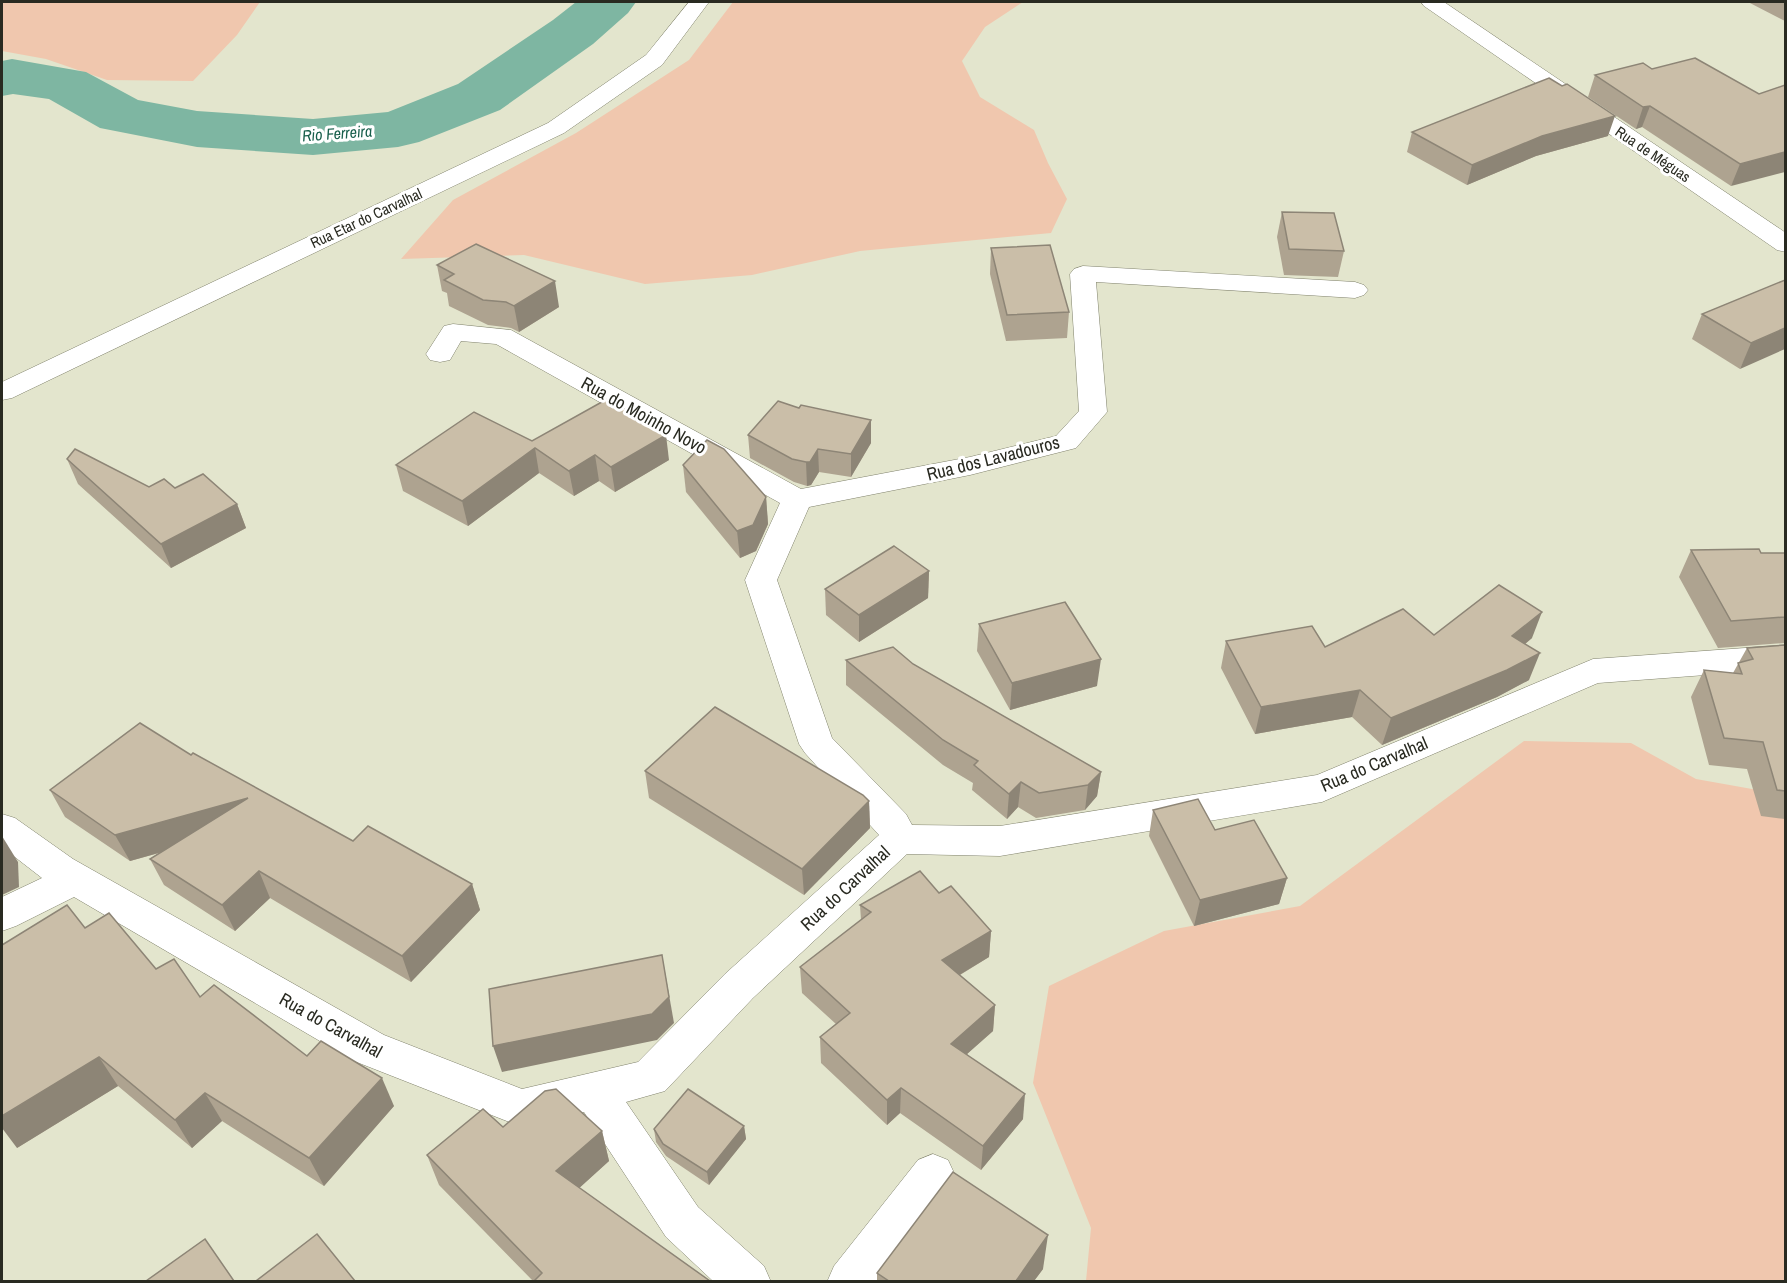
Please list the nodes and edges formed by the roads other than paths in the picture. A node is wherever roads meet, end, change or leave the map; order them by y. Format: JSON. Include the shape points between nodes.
{"nodes":[{"id":1,"x":699,"y":2,"type":"edge"},
{"id":2,"x":1431,"y":2,"type":"edge"},
{"id":3,"x":1785,"y":245,"type":"edge"},
{"id":4,"x":1355,"y":290,"type":"dead end"},
{"id":5,"x":440,"y":354,"type":"dead end"},
{"id":6,"x":2,"y":392,"type":"edge"},
{"id":7,"x":797,"y":500,"type":"junction"},
{"id":8,"x":1785,"y":657,"type":"edge"},
{"id":9,"x":2,"y":828,"type":"edge"},
{"id":10,"x":899,"y":839,"type":"junction"},
{"id":11,"x":75,"y":879,"type":"junction"},
{"id":12,"x":2,"y":915,"type":"edge"},
{"id":13,"x":594,"y":1090,"type":"junction"},
{"id":14,"x":933,"y":1175,"type":"dead end"},
{"id":15,"x":748,"y":1281,"type":"edge"},
{"id":16,"x":850,"y":1281,"type":"edge"}],
"edges":[{"from":1,"to":6,"type":"street","name":"Rua Etar do Carvalhal","via":[[654,60],[556,128]]},
{"from":2,"to":3,"type":"street","name":"Rua de Méguas"},
{"from":4,"to":7,"type":"street","name":"Rua dos Lavadouros","via":[[1083,274],[1093,412],[1066,442],[970,466]]},
{"from":5,"to":7,"type":"street","name":"Rua do Moinho Novo","via":[[453,332],[502,336]]},
{"from":7,"to":10,"type":"street","via":[[762,580],[817,744],[893,824]]},
{"from":8,"to":10,"type":"street","name":"Rua do Carvalhal","via":[[1593,671],[1322,788],[1000,842]]},
{"from":9,"to":11,"type":"street","name":"Rua do Carvalhal"},
{"from":10,"to":13,"type":"street","name":"Rua do Carvalhal","via":[[739,986],[650,1078]]},
{"from":11,"to":12,"type":"street"},
{"from":11,"to":13,"type":"street","name":"Rua do Carvalhal","via":[[369,1048],[522,1108]]},
{"from":13,"to":15,"type":"street","via":[[682,1222]]},
{"from":14,"to":16,"type":"street"}]}
